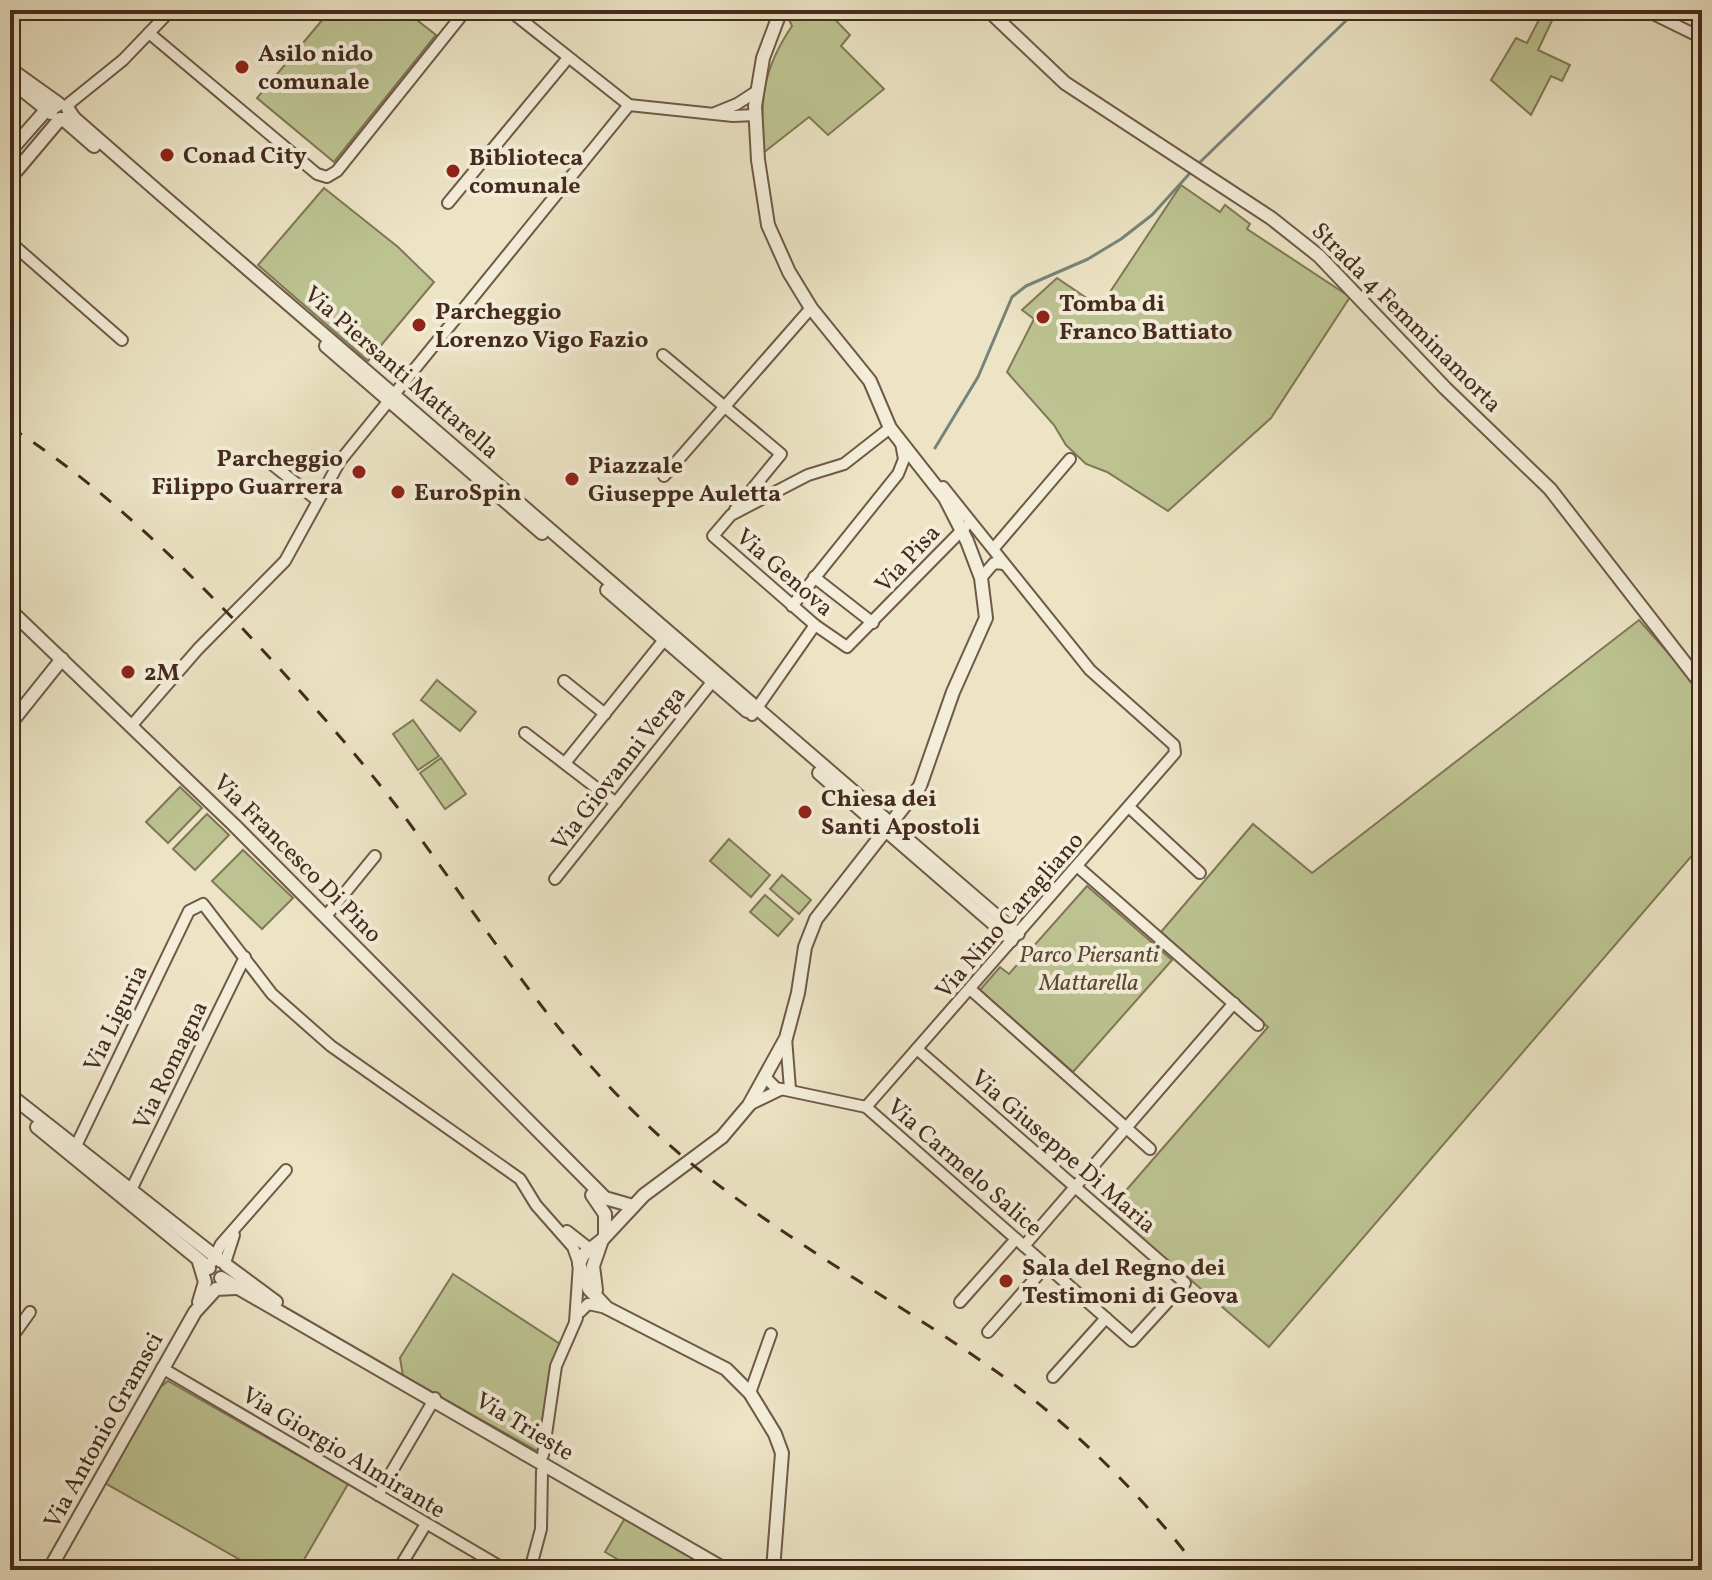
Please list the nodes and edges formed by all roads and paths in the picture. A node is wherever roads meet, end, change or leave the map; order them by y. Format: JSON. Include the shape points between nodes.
{"nodes":[{"id":1,"x":171,"y":10,"type":"edge"},
{"id":2,"x":466,"y":10,"type":"edge"},
{"id":3,"x":509,"y":10,"type":"edge"},
{"id":4,"x":781,"y":10,"type":"edge"},
{"id":5,"x":988,"y":10,"type":"edge"},
{"id":6,"x":1645,"y":10,"type":"edge"},
{"id":7,"x":149,"y":33,"type":"junction"},
{"id":8,"x":1702,"y":38,"type":"edge"},
{"id":9,"x":568,"y":58,"type":"junction"},
{"id":10,"x":10,"y":69,"type":"edge"},
{"id":11,"x":10,"y":80,"type":"edge"},
{"id":12,"x":757,"y":91,"type":"junction"},
{"id":13,"x":629,"y":105,"type":"junction"},
{"id":14,"x":59,"y":111,"type":"junction"},
{"id":15,"x":713,"y":113,"type":"junction"},
{"id":16,"x":756,"y":115,"type":"junction"},
{"id":17,"x":10,"y":151,"type":"edge"},
{"id":18,"x":12,"y":174,"type":"edge"},
{"id":19,"x":448,"y":203,"type":"dead end"},
{"id":20,"x":10,"y":242,"type":"edge"},
{"id":21,"x":811,"y":308,"type":"junction"},
{"id":22,"x":122,"y":340,"type":"dead end"},
{"id":23,"x":663,"y":355,"type":"dead end"},
{"id":24,"x":391,"y":396,"type":"junction"},
{"id":25,"x":723,"y":406,"type":"junction"},
{"id":26,"x":890,"y":428,"type":"junction"},
{"id":27,"x":901,"y":443,"type":"junction"},
{"id":28,"x":1070,"y":459,"type":"dead end"},
{"id":29,"x":273,"y":465,"type":"dead end"},
{"id":30,"x":664,"y":476,"type":"dead end"},
{"id":31,"x":317,"y":500,"type":"junction"},
{"id":32,"x":731,"y":515,"type":"junction"},
{"id":33,"x":967,"y":526,"type":"junction"},
{"id":34,"x":994,"y":548,"type":"junction"},
{"id":35,"x":1004,"y":564,"type":"junction"},
{"id":36,"x":814,"y":577,"type":"junction"},
{"id":37,"x":981,"y":578,"type":"junction"},
{"id":38,"x":792,"y":606,"type":"junction"},
{"id":39,"x":10,"y":610,"type":"edge"},
{"id":40,"x":873,"y":623,"type":"junction"},
{"id":41,"x":815,"y":625,"type":"junction"},
{"id":42,"x":664,"y":640,"type":"junction"},
{"id":43,"x":685,"y":646,"type":"junction"},
{"id":44,"x":847,"y":647,"type":"joint"},
{"id":45,"x":62,"y":659,"type":"junction"},
{"id":46,"x":715,"y":678,"type":"junction"},
{"id":47,"x":564,"y":681,"type":"dead end"},
{"id":48,"x":1702,"y":685,"type":"edge"},
{"id":49,"x":754,"y":712,"type":"junction"},
{"id":50,"x":605,"y":714,"type":"junction"},
{"id":51,"x":10,"y":724,"type":"edge"},
{"id":52,"x":132,"y":725,"type":"junction"},
{"id":53,"x":525,"y":733,"type":"dead end"},
{"id":54,"x":565,"y":763,"type":"junction"},
{"id":55,"x":616,"y":803,"type":"junction"},
{"id":56,"x":1130,"y":808,"type":"junction"},
{"id":57,"x":888,"y":827,"type":"junction"},
{"id":58,"x":375,"y":856,"type":"dead end"},
{"id":59,"x":1078,"y":867,"type":"junction"},
{"id":60,"x":1200,"y":873,"type":"dead end"},
{"id":61,"x":555,"y":879,"type":"dead end"},
{"id":62,"x":326,"y":916,"type":"junction"},
{"id":63,"x":1016,"y":938,"type":"junction"},
{"id":64,"x":245,"y":957,"type":"junction"},
{"id":65,"x":970,"y":989,"type":"junction"},
{"id":66,"x":1234,"y":1003,"type":"junction"},
{"id":67,"x":1258,"y":1025,"type":"dead end"},
{"id":68,"x":786,"y":1038,"type":"junction"},
{"id":69,"x":917,"y":1049,"type":"junction"},
{"id":70,"x":767,"y":1076,"type":"junction"},
{"id":71,"x":787,"y":1087,"type":"junction"},
{"id":72,"x":10,"y":1095,"type":"edge"},
{"id":73,"x":10,"y":1105,"type":"edge"},
{"id":74,"x":749,"y":1105,"type":"junction"},
{"id":75,"x":866,"y":1107,"type":"junction"},
{"id":76,"x":1126,"y":1128,"type":"junction"},
{"id":77,"x":1150,"y":1149,"type":"dead end"},
{"id":78,"x":73,"y":1151,"type":"junction"},
{"id":79,"x":286,"y":1170,"type":"dead end"},
{"id":80,"x":1075,"y":1186,"type":"junction"},
{"id":81,"x":128,"y":1195,"type":"junction"},
{"id":82,"x":607,"y":1205,"type":"junction"},
{"id":83,"x":633,"y":1206,"type":"junction"},
{"id":84,"x":550,"y":1218,"type":"junction"},
{"id":85,"x":620,"y":1219,"type":"junction"},
{"id":86,"x":1020,"y":1242,"type":"junction"},
{"id":87,"x":599,"y":1245,"type":"junction"},
{"id":88,"x":579,"y":1264,"type":"junction"},
{"id":89,"x":1046,"y":1266,"type":"junction"},
{"id":90,"x":215,"y":1271,"type":"junction"},
{"id":91,"x":591,"y":1286,"type":"junction"},
{"id":92,"x":236,"y":1288,"type":"junction"},
{"id":93,"x":960,"y":1302,"type":"dead end"},
{"id":94,"x":30,"y":1312,"type":"dead end"},
{"id":95,"x":612,"y":1312,"type":"junction"},
{"id":96,"x":577,"y":1317,"type":"junction"},
{"id":97,"x":1106,"y":1318,"type":"junction"},
{"id":98,"x":301,"y":1321,"type":"junction"},
{"id":99,"x":988,"y":1332,"type":"dead end"},
{"id":100,"x":771,"y":1334,"type":"dead end"},
{"id":101,"x":10,"y":1340,"type":"edge"},
{"id":102,"x":1132,"y":1341,"type":"joint"},
{"id":103,"x":162,"y":1368,"type":"junction"},
{"id":104,"x":1053,"y":1377,"type":"dead end"},
{"id":105,"x":750,"y":1393,"type":"junction"},
{"id":106,"x":435,"y":1398,"type":"junction"},
{"id":107,"x":543,"y":1455,"type":"dead end"},
{"id":108,"x":542,"y":1471,"type":"dead end"},
{"id":109,"x":378,"y":1495,"type":"junction"},
{"id":110,"x":426,"y":1524,"type":"junction"},
{"id":111,"x":771,"y":1567,"type":"edge"},
{"id":112,"x":49,"y":1570,"type":"edge"},
{"id":113,"x":149,"y":1570,"type":"edge"},
{"id":114,"x":165,"y":1570,"type":"edge"},
{"id":115,"x":398,"y":1570,"type":"edge"},
{"id":116,"x":506,"y":1570,"type":"edge"},
{"id":117,"x":530,"y":1570,"type":"edge"},
{"id":118,"x":726,"y":1570,"type":"edge"}],
"edges":[{"from":1,"to":7,"type":"street"},
{"from":2,"to":7,"type":"street","via":[[327,177]]},
{"from":3,"to":9,"type":"street"},
{"from":4,"to":12,"type":"street"},
{"from":5,"to":48,"type":"street","name":"Strada 4 Femminamorta","via":[[1065,83],[1271,218],[1319,256],[1550,489]]},
{"from":6,"to":8,"type":"street"},
{"from":7,"to":14,"type":"street"},
{"from":9,"to":13,"type":"street"},
{"from":9,"to":19,"type":"street"},
{"from":10,"to":14,"type":"street","name":"Via Piersanti Mattarella"},
{"from":11,"to":14,"type":"street","name":"Via Piersanti Mattarella"},
{"from":12,"to":15,"type":"street"},
{"from":12,"to":16,"type":"street"},
{"from":13,"to":15,"type":"street"},
{"from":13,"to":24,"type":"street"},
{"from":14,"to":17,"type":"street"},
{"from":14,"to":18,"type":"street"},
{"from":14,"to":24,"type":"street","name":"Via Piersanti Mattarella","via":[[74,118]]},
{"from":15,"to":16,"type":"street"},
{"from":16,"to":21,"type":"street","via":[[768,225]]},
{"from":20,"to":22,"type":"street"},
{"from":21,"to":25,"type":"street"},
{"from":21,"to":26,"type":"street","via":[[870,381]]},
{"from":23,"to":25,"type":"street"},
{"from":24,"to":31,"type":"street"},
{"from":24,"to":42,"type":"street","name":"Via Piersanti Mattarella"},
{"from":24,"to":43,"type":"street","name":"Via Piersanti Mattarella"},
{"from":25,"to":30,"type":"street"},
{"from":25,"to":32,"type":"street","via":[[781,454]]},
{"from":26,"to":27,"type":"street"},
{"from":26,"to":32,"type":"street","name":"Via Genova","via":[[844,464],[808,475]]},
{"from":27,"to":33,"type":"street"},
{"from":27,"to":36,"type":"street","via":[[904,459],[898,474]]},
{"from":28,"to":34,"type":"street"},
{"from":29,"to":31,"type":"street"},
{"from":31,"to":52,"type":"street","via":[[285,561]]},
{"from":32,"to":38,"type":"street","name":"Via Genova","via":[[713,536]]},
{"from":33,"to":34,"type":"street"},
{"from":33,"to":37,"type":"street"},
{"from":33,"to":40,"type":"street","name":"Via Pisa"},
{"from":34,"to":35,"type":"street"},
{"from":35,"to":37,"type":"street","via":[[994,563]]},
{"from":35,"to":56,"type":"street","name":"Via Nino Caragliano","via":[[1090,670],[1174,745],[1173,758]]},
{"from":36,"to":38,"type":"street"},
{"from":36,"to":40,"type":"street"},
{"from":37,"to":57,"type":"street","via":[[987,608],[982,628],[920,786]]},
{"from":38,"to":41,"type":"street","name":"Via Genova"},
{"from":39,"to":45,"type":"street","name":"Via Francesco Di Pino"},
{"from":40,"to":44,"type":"street","name":"Via Pisa"},
{"from":41,"to":44,"type":"street","name":"Via Genova"},
{"from":41,"to":49,"type":"street"},
{"from":42,"to":43,"type":"street"},
{"from":42,"to":46,"type":"street","name":"Via Piersanti Mattarella"},
{"from":42,"to":50,"type":"street"},
{"from":43,"to":46,"type":"street","name":"Via Piersanti Mattarella"},
{"from":45,"to":51,"type":"street"},
{"from":45,"to":52,"type":"street","name":"Via Francesco Di Pino"},
{"from":46,"to":49,"type":"street","name":"Via Piersanti Mattarella"},
{"from":46,"to":55,"type":"street","name":"Via Giovanni Verga"},
{"from":47,"to":50,"type":"street"},
{"from":49,"to":57,"type":"street","name":"Via Piersanti Mattarella"},
{"from":50,"to":54,"type":"street"},
{"from":52,"to":62,"type":"street","name":"Via Francesco Di Pino"},
{"from":53,"to":54,"type":"street"},
{"from":54,"to":55,"type":"street"},
{"from":55,"to":61,"type":"street","name":"Via Giovanni Verga"},
{"from":56,"to":59,"type":"street","name":"Via Nino Caragliano"},
{"from":56,"to":60,"type":"street"},
{"from":57,"to":63,"type":"street"},
{"from":57,"to":68,"type":"street","via":[[816,919]]},
{"from":58,"to":62,"type":"street"},
{"from":59,"to":63,"type":"street","name":"Via Nino Caragliano"},
{"from":59,"to":66,"type":"street"},
{"from":62,"to":82,"type":"street","name":"Via Francesco Di Pino"},
{"from":63,"to":65,"type":"street","name":"Via Nino Caragliano"},
{"from":64,"to":78,"type":"street","name":"Via Liguria","via":[[203,904],[192,907]]},
{"from":64,"to":81,"type":"street","name":"Via Romagna"},
{"from":64,"to":84,"type":"street","via":[[272,994],[317,1034],[520,1179]]},
{"from":65,"to":69,"type":"street","name":"Via Nino Caragliano"},
{"from":65,"to":76,"type":"street"},
{"from":66,"to":67,"type":"street"},
{"from":66,"to":76,"type":"street"},
{"from":68,"to":70,"type":"street"},
{"from":68,"to":71,"type":"street"},
{"from":69,"to":75,"type":"street","name":"Via Nino Caragliano"},
{"from":69,"to":80,"type":"street","name":"Via Giuseppe Di Maria"},
{"from":70,"to":71,"type":"street","via":[[771,1085]]},
{"from":70,"to":71,"type":"street","via":[[781,1072]]},
{"from":70,"to":74,"type":"street"},
{"from":71,"to":74,"type":"street"},
{"from":71,"to":75,"type":"street","name":"Via Carmelo Salice"},
{"from":72,"to":78,"type":"street"},
{"from":73,"to":78,"type":"street"},
{"from":74,"to":83,"type":"street","via":[[722,1137]]},
{"from":75,"to":86,"type":"street","name":"Via Carmelo Salice"},
{"from":76,"to":77,"type":"street"},
{"from":76,"to":80,"type":"street"},
{"from":78,"to":81,"type":"street"},
{"from":79,"to":90,"type":"street","via":[[239,1224]]},
{"from":80,"to":86,"type":"street"},
{"from":80,"to":102,"type":"street","name":"Via Giuseppe Di Maria","via":[[1185,1283]]},
{"from":81,"to":90,"type":"street"},
{"from":81,"to":90,"type":"street"},
{"from":82,"to":83,"type":"street"},
{"from":82,"to":85,"type":"street","name":"Via Francesco Di Pino"},
{"from":82,"to":87,"type":"street"},
{"from":83,"to":85,"type":"street"},
{"from":84,"to":87,"type":"street"},
{"from":84,"to":88,"type":"street"},
{"from":85,"to":87,"type":"street"},
{"from":86,"to":89,"type":"street","name":"Via Carmelo Salice"},
{"from":86,"to":93,"type":"street"},
{"from":87,"to":88,"type":"street"},
{"from":87,"to":91,"type":"street"},
{"from":88,"to":91,"type":"street"},
{"from":88,"to":96,"type":"street"},
{"from":89,"to":97,"type":"street","name":"Via Carmelo Salice"},
{"from":89,"to":99,"type":"street"},
{"from":90,"to":92,"type":"street"},
{"from":90,"to":92,"type":"street","via":[[223,1287]]},
{"from":90,"to":98,"type":"street"},
{"from":90,"to":103,"type":"street","name":"Via Antonio Gramsci"},
{"from":91,"to":95,"type":"street"},
{"from":91,"to":96,"type":"street"},
{"from":92,"to":98,"type":"street"},
{"from":94,"to":101,"type":"street"},
{"from":95,"to":96,"type":"street","via":[[588,1304]]},
{"from":95,"to":105,"type":"street","via":[[726,1369]]},
{"from":96,"to":107,"type":"street","via":[[556,1366]]},
{"from":97,"to":102,"type":"street","name":"Via Carmelo Salice"},
{"from":97,"to":104,"type":"street"},
{"from":98,"to":106,"type":"street","name":"Via Trieste"},
{"from":100,"to":105,"type":"street"},
{"from":103,"to":109,"type":"street","name":"Via Giorgio Almirante"},
{"from":103,"to":112,"type":"street","name":"Via Antonio Gramsci"},
{"from":105,"to":111,"type":"street","via":[[782,1453]]},
{"from":106,"to":109,"type":"street"},
{"from":106,"to":118,"type":"street","name":"Via Trieste"},
{"from":108,"to":117,"type":"street","via":[[541,1529]]},
{"from":109,"to":110,"type":"street","name":"Via Giorgio Almirante"},
{"from":110,"to":115,"type":"street"},
{"from":110,"to":116,"type":"street","name":"Via Giorgio Almirante"},
{"from":113,"to":114,"type":"street"}]}
